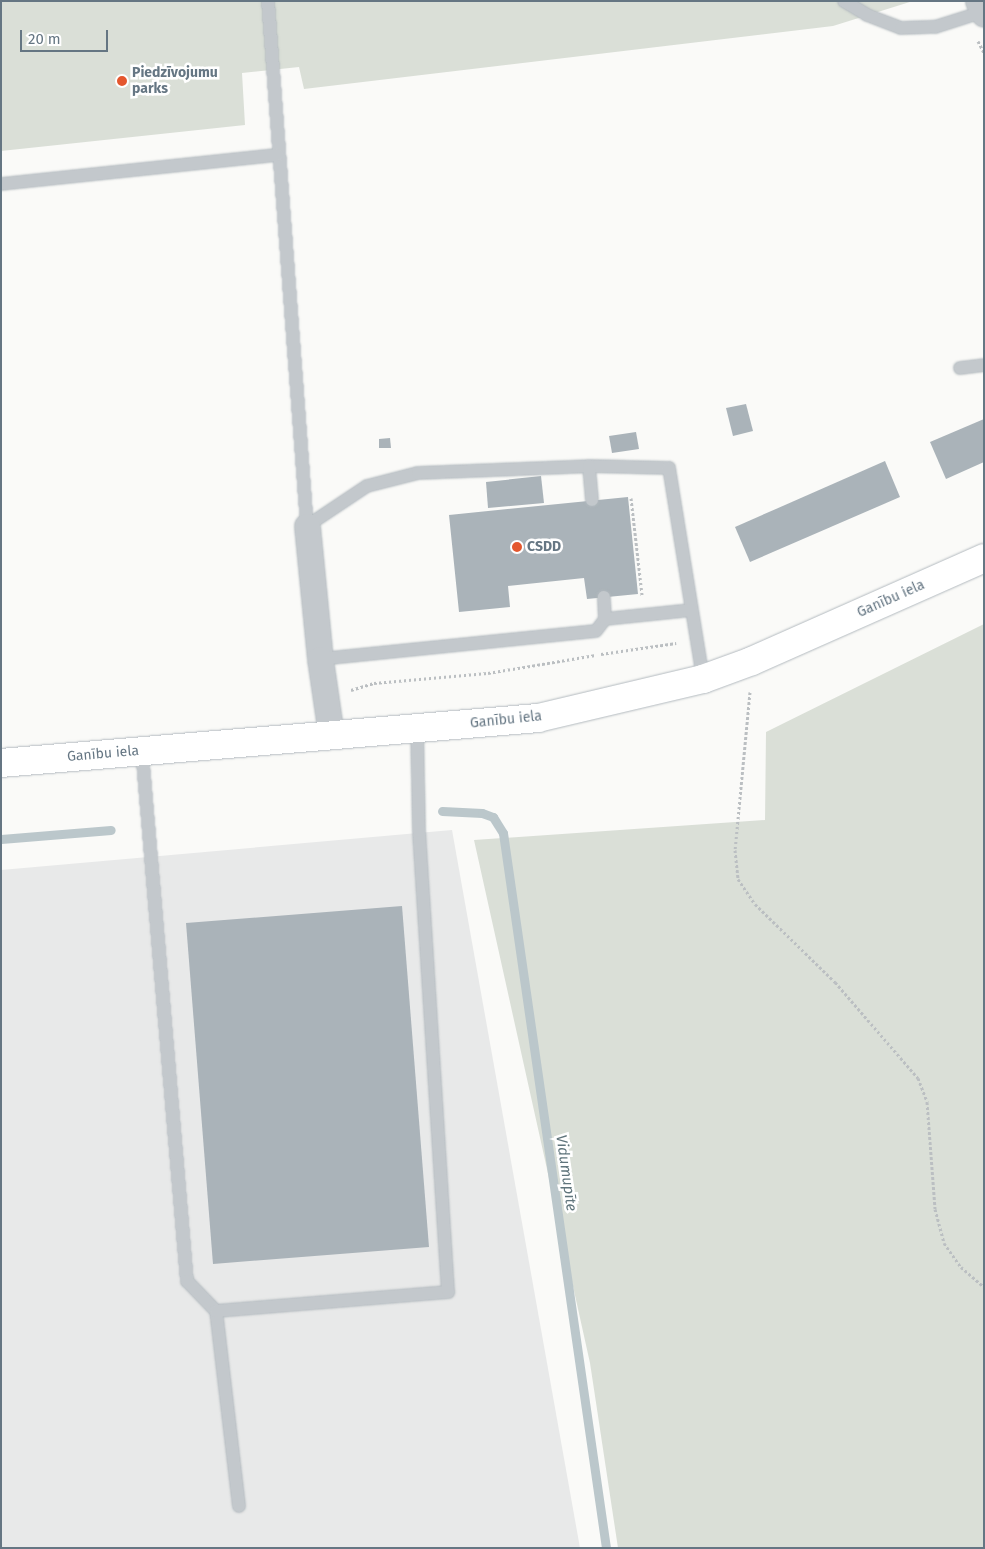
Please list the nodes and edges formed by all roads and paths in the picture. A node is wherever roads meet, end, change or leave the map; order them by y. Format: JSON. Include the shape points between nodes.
{"nodes":[{"id":1,"x":268,"y":1,"type":"edge"},
{"id":2,"x":844,"y":1,"type":"edge"},
{"id":3,"x":982,"y":10,"type":"edge"},
{"id":4,"x":277,"y":154,"type":"junction"},
{"id":5,"x":1,"y":184,"type":"edge"},
{"id":6,"x":984,"y":365,"type":"edge"},
{"id":7,"x":960,"y":368,"type":"dead end"},
{"id":8,"x":590,"y":466,"type":"junction"},
{"id":9,"x":631,"y":498,"type":"dead end"},
{"id":10,"x":592,"y":500,"type":"dead end"},
{"id":11,"x":306,"y":526,"type":"junction"},
{"id":12,"x":984,"y":558,"type":"edge"},
{"id":13,"x":604,"y":597,"type":"dead end"},
{"id":14,"x":643,"y":602,"type":"dead end"},
{"id":15,"x":692,"y":610,"type":"junction"},
{"id":16,"x":605,"y":618,"type":"junction"},
{"id":17,"x":697,"y":641,"type":"junction"},
{"id":18,"x":320,"y":658,"type":"junction"},
{"id":19,"x":752,"y":661,"type":"junction"},
{"id":20,"x":703,"y":679,"type":"junction"},
{"id":21,"x":331,"y":723,"type":"junction"},
{"id":22,"x":417,"y":728,"type":"junction"},
{"id":23,"x":142,"y":751,"type":"junction"},
{"id":24,"x":1,"y":763,"type":"edge"},
{"id":25,"x":984,"y":1287,"type":"edge"},
{"id":26,"x":216,"y":1311,"type":"junction"},
{"id":27,"x":239,"y":1506,"type":"dead end"}],
"edges":[{"from":1,"to":4,"type":"lane"},
{"from":2,"to":3,"type":"lane","via":[[867,15],[901,28],[935,28]]},
{"from":4,"to":5,"type":"lane"},
{"from":4,"to":11,"type":"lane"},
{"from":6,"to":7,"type":"lane"},
{"from":8,"to":10,"type":"lane"},
{"from":8,"to":11,"type":"lane","via":[[418,473],[367,486]]},
{"from":8,"to":15,"type":"lane","via":[[669,468]]},
{"from":9,"to":14,"type":"path"},
{"from":11,"to":18,"type":"street"},
{"from":12,"to":19,"type":"street","name":"Ganību iela"},
{"from":13,"to":16,"type":"lane"},
{"from":15,"to":16,"type":"lane"},
{"from":15,"to":17,"type":"lane"},
{"from":16,"to":18,"type":"lane","via":[[596,631]]},
{"from":17,"to":20,"type":"lane"},
{"from":17,"to":21,"type":"path","via":[[648,645],[488,673],[374,683],[349,691]]},
{"from":18,"to":21,"type":"street"},
{"from":19,"to":20,"type":"street","name":"Ganību iela"},
{"from":19,"to":25,"type":"path","via":[[735,850],[738,879],[755,904],[835,982],[918,1078],[927,1102],[935,1209],[944,1243],[960,1267]]},
{"from":20,"to":22,"type":"street","name":"Ganību iela","via":[[538,718]]},
{"from":21,"to":22,"type":"street","name":"Ganību iela"},
{"from":21,"to":23,"type":"street","name":"Ganību iela"},
{"from":22,"to":26,"type":"lane","via":[[419,831],[448,1292]]},
{"from":23,"to":24,"type":"street","name":"Ganību iela"},
{"from":23,"to":26,"type":"lane","via":[[186,1281]]},
{"from":26,"to":27,"type":"lane"}]}
